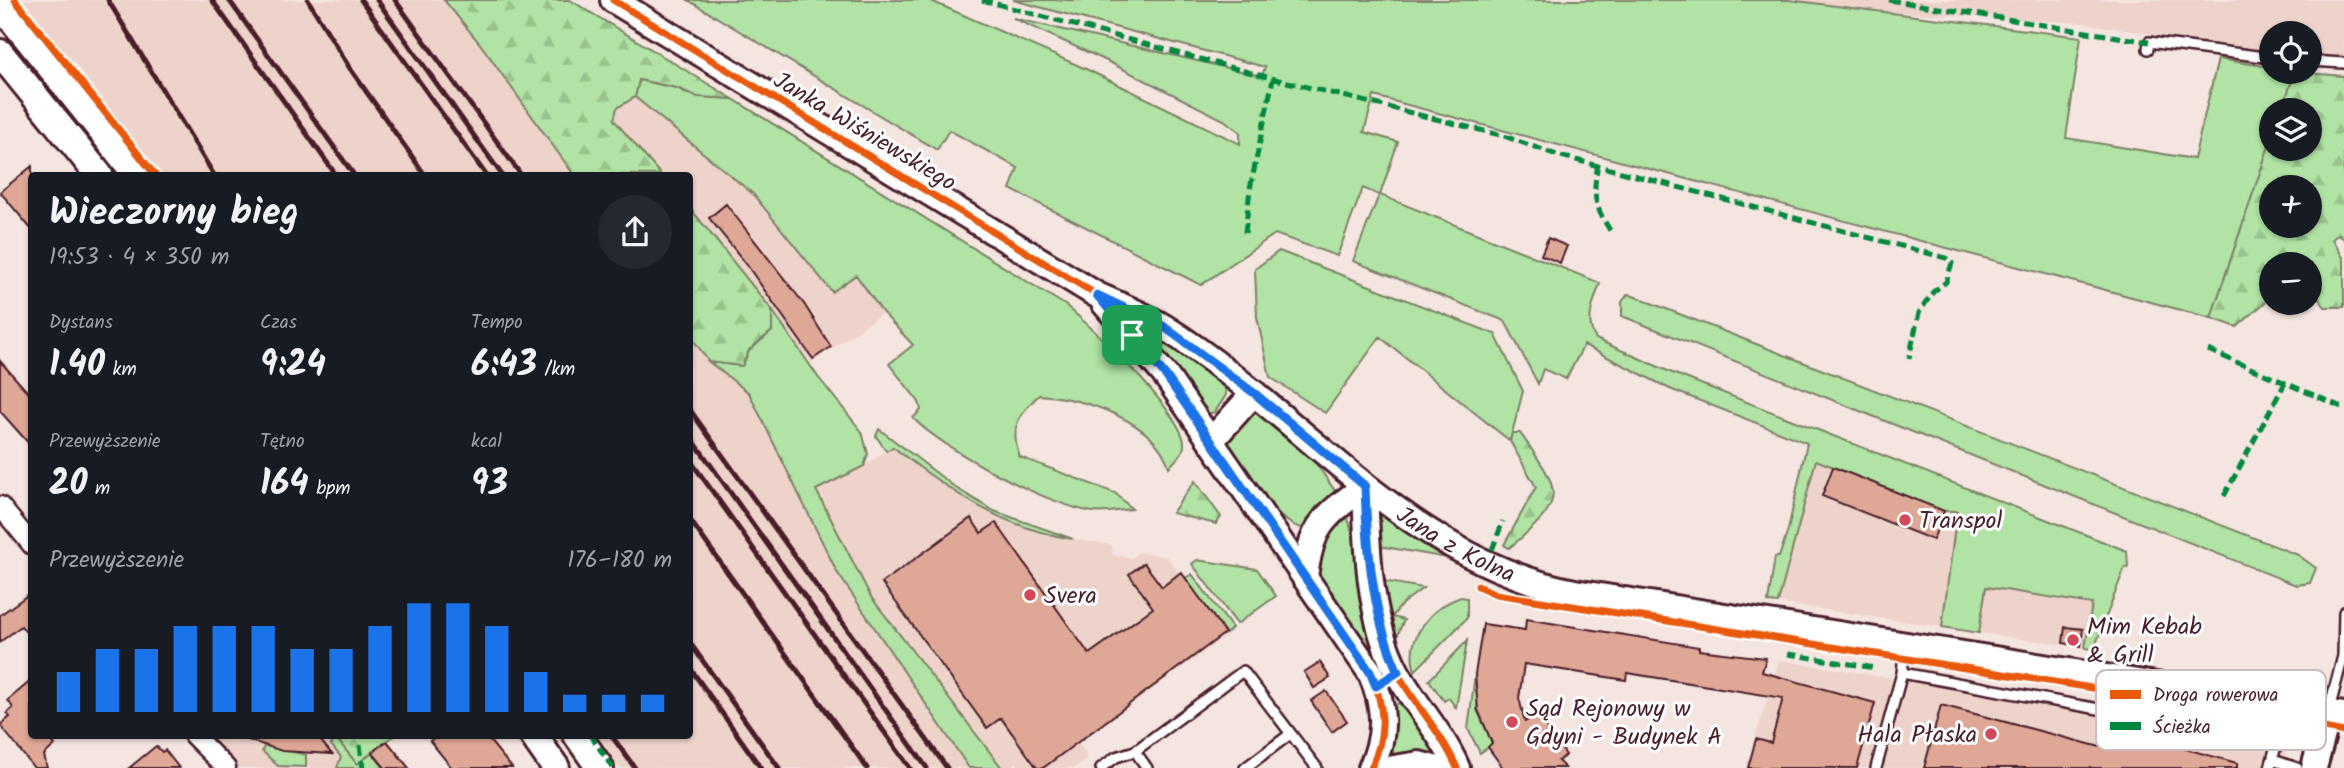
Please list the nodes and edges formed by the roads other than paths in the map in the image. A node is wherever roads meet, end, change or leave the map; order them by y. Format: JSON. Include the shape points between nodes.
{"nodes":[{"id":1,"x":612,"y":0,"type":"edge"},
{"id":2,"x":0,"y":4,"type":"edge"},
{"id":3,"x":2148,"y":49,"type":"dead end"},
{"id":4,"x":0,"y":53,"type":"edge"},
{"id":5,"x":2259,"y":56,"type":"edge"},
{"id":6,"x":2322,"y":61,"type":"edge"},
{"id":7,"x":2344,"y":62,"type":"edge"},
{"id":8,"x":97,"y":172,"type":"edge"},
{"id":9,"x":135,"y":172,"type":"edge"},
{"id":10,"x":1097,"y":295,"type":"junction"},
{"id":11,"x":1254,"y":393,"type":"junction"},
{"id":12,"x":1212,"y":441,"type":"junction"},
{"id":13,"x":1365,"y":486,"type":"junction"},
{"id":14,"x":0,"y":506,"type":"edge"},
{"id":15,"x":28,"y":540,"type":"edge"},
{"id":16,"x":1305,"y":578,"type":"junction"},
{"id":17,"x":2344,"y":612,"type":"edge"},
{"id":18,"x":1906,"y":644,"type":"junction"},
{"id":19,"x":1902,"y":673,"type":"junction"},
{"id":20,"x":2096,"y":674,"type":"edge"},
{"id":21,"x":2096,"y":709,"type":"edge"},
{"id":22,"x":2336,"y":714,"type":"edge"},
{"id":23,"x":1289,"y":735,"type":"junction"},
{"id":24,"x":197,"y":739,"type":"edge"},
{"id":25,"x":536,"y":739,"type":"edge"},
{"id":26,"x":579,"y":739,"type":"edge"},
{"id":27,"x":580,"y":739,"type":"edge"},
{"id":28,"x":2326,"y":739,"type":"edge"},
{"id":29,"x":2321,"y":750,"type":"edge"},
{"id":30,"x":1135,"y":751,"type":"junction"},
{"id":31,"x":2272,"y":764,"type":"edge"},
{"id":32,"x":226,"y":768,"type":"edge"},
{"id":33,"x":556,"y":768,"type":"edge"},
{"id":34,"x":583,"y":768,"type":"edge"},
{"id":35,"x":600,"y":768,"type":"edge"},
{"id":36,"x":1101,"y":768,"type":"edge"},
{"id":37,"x":1147,"y":768,"type":"edge"},
{"id":38,"x":1245,"y":768,"type":"edge"},
{"id":39,"x":1317,"y":768,"type":"edge"},
{"id":40,"x":1371,"y":768,"type":"edge"},
{"id":41,"x":1394,"y":768,"type":"edge"},
{"id":42,"x":1434,"y":768,"type":"edge"},
{"id":43,"x":1458,"y":768,"type":"edge"},
{"id":44,"x":1876,"y":768,"type":"edge"},
{"id":45,"x":2297,"y":768,"type":"edge"},
{"id":46,"x":2314,"y":768,"type":"edge"}],
"edges":[{"from":1,"to":10,"type":"main road","name":"Janka Wiśniewskiego"},
{"from":2,"to":9,"type":"main road"},
{"from":3,"to":5,"type":"lane","via":[[2149,42]]},
{"from":4,"to":8,"type":"main road"},
{"from":6,"to":7,"type":"lane"},
{"from":10,"to":11,"type":"main road","name":"Janka Wiśniewskiego","via":[[1163,326]]},
{"from":10,"to":12,"type":"main road","name":"Janka Wiśniewskiego","via":[[1166,376]]},
{"from":11,"to":12,"type":"main road"},
{"from":11,"to":13,"type":"main road","name":"Janka Wiśniewskiego"},
{"from":12,"to":16,"type":"main road","name":"Janka Wiśniewskiego"},
{"from":13,"to":16,"type":"main road","via":[[1324,517],[1314,533]]},
{"from":13,"to":18,"type":"main road","name":"Jana z Kolna","via":[[1454,547],[1528,580],[1576,592]]},
{"from":13,"to":43,"type":"main road","via":[[1373,587],[1384,639],[1398,672]]},
{"from":14,"to":15,"type":"street"},
{"from":16,"to":40,"type":"main road","name":"Janka Wiśniewskiego","via":[[1370,672],[1379,695],[1384,722]]},
{"from":17,"to":22,"type":"lane"},
{"from":18,"to":19,"type":"lane"},
{"from":18,"to":20,"type":"main road","name":"Jana z Kolna"},
{"from":19,"to":21,"type":"lane"},
{"from":19,"to":44,"type":"lane"},
{"from":22,"to":28,"type":"main road"},
{"from":23,"to":30,"type":"lane","via":[[1243,671]]},
{"from":23,"to":38,"type":"lane"},
{"from":23,"to":39,"type":"lane"},
{"from":24,"to":32,"type":"street"},
{"from":25,"to":33,"type":"main road"},
{"from":26,"to":34,"type":"main road"},
{"from":27,"to":35,"type":"main road"},
{"from":29,"to":46,"type":"main road"},
{"from":30,"to":36,"type":"lane"},
{"from":30,"to":37,"type":"lane"},
{"from":31,"to":45,"type":"lane"},
{"from":41,"to":42,"type":"main road","via":[[1419,764]]}]}
